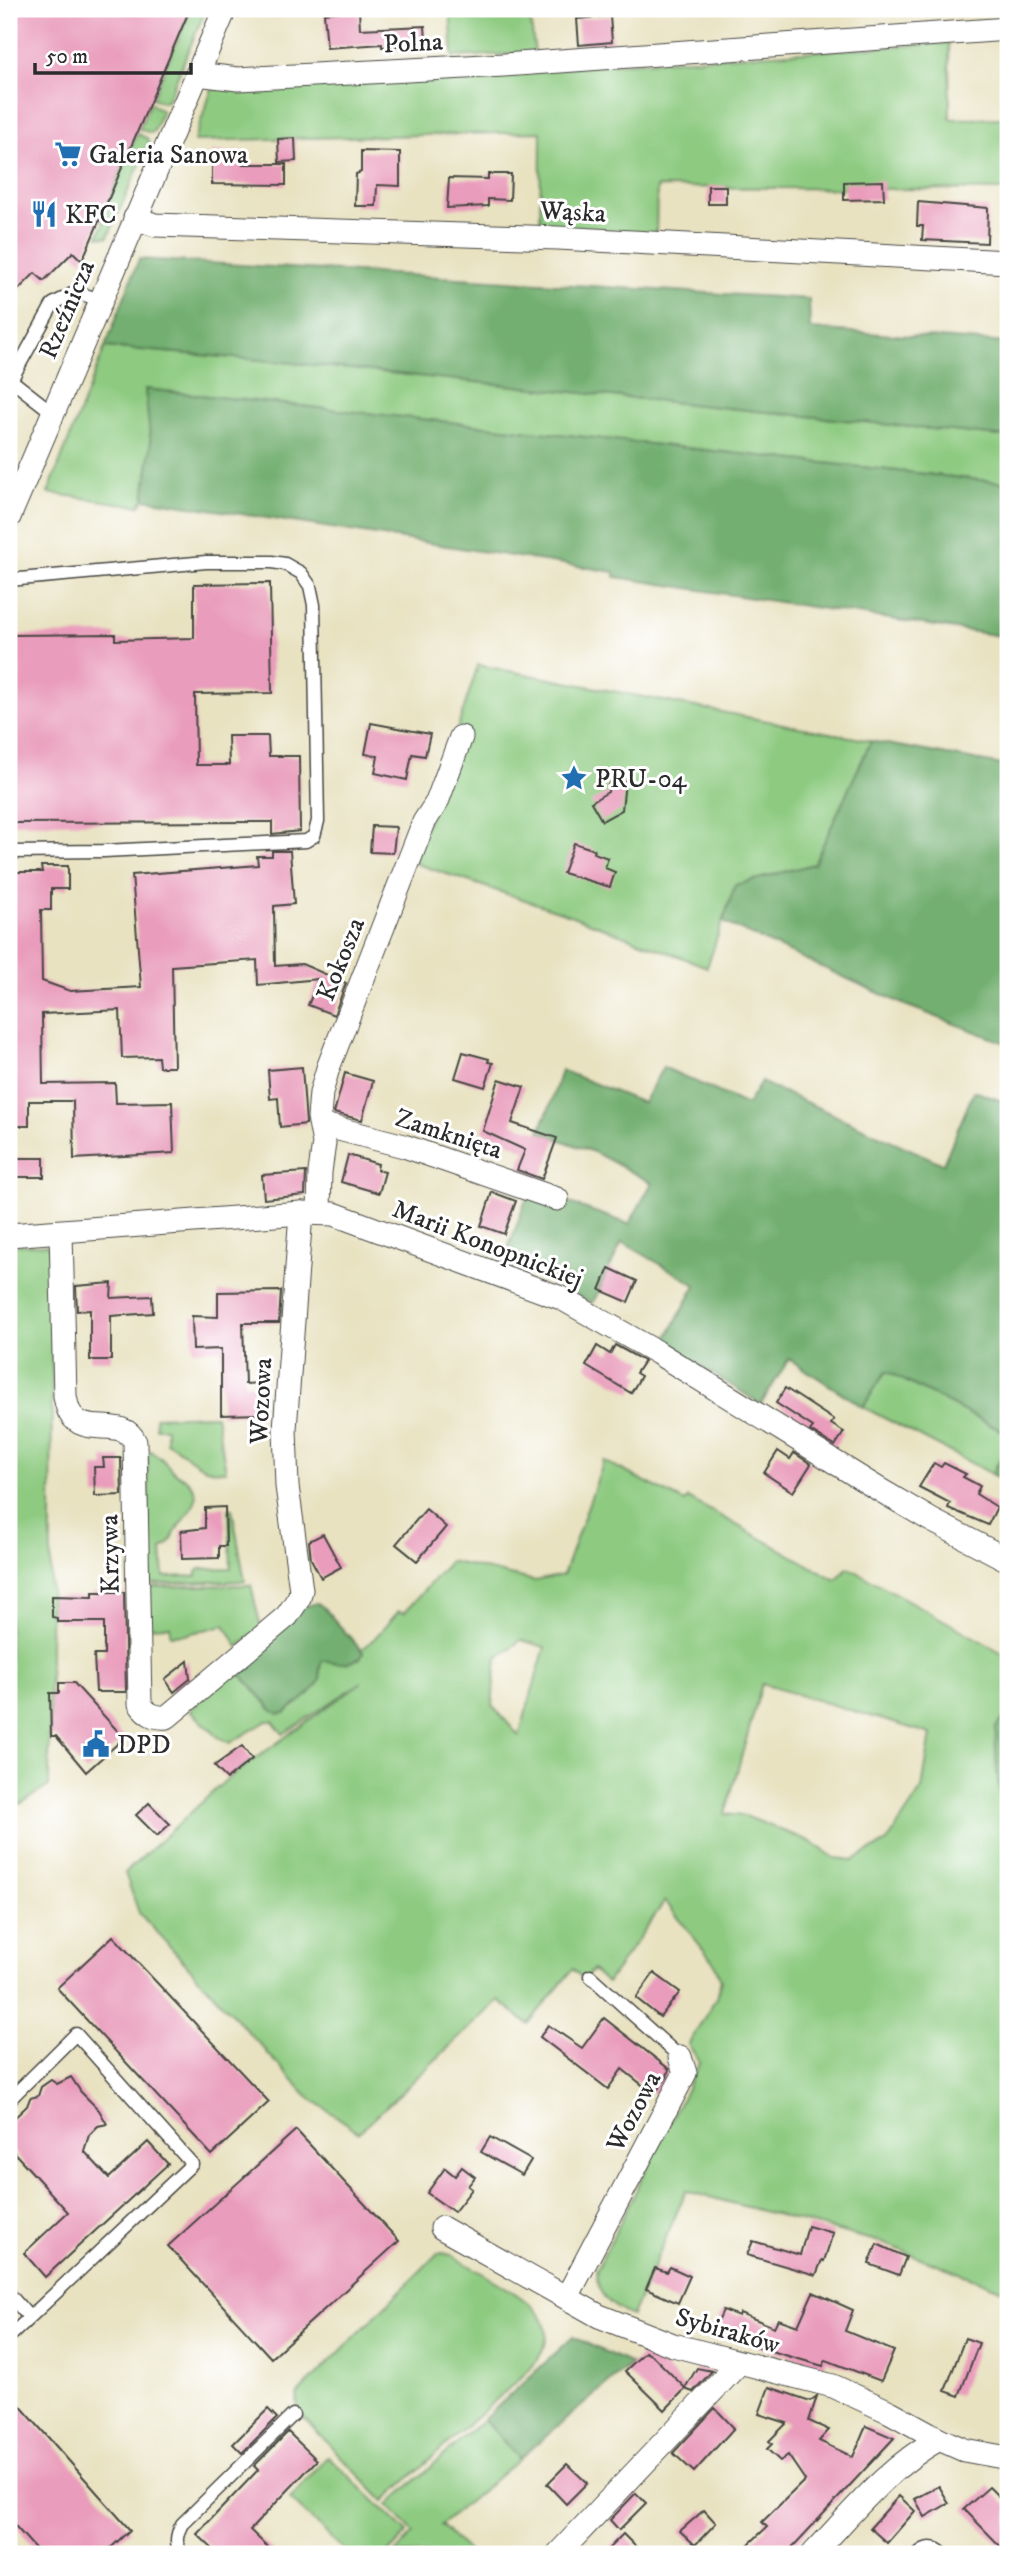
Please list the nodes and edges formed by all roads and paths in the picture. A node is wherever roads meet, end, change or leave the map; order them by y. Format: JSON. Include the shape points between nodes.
{"nodes":[{"id":1,"x":225,"y":9,"type":"edge"},
{"id":2,"x":1008,"y":29,"type":"edge"},
{"id":3,"x":197,"y":74,"type":"junction"},
{"id":4,"x":135,"y":218,"type":"junction"},
{"id":5,"x":1008,"y":262,"type":"edge"},
{"id":6,"x":100,"y":300,"type":"junction"},
{"id":7,"x":52,"y":412,"type":"junction"},
{"id":8,"x":9,"y":517,"type":"edge"},
{"id":9,"x":9,"y":580,"type":"edge"},
{"id":10,"x":461,"y":737,"type":"dead end"},
{"id":11,"x":9,"y":852,"type":"edge"},
{"id":12,"x":322,"y":1129,"type":"junction"},
{"id":13,"x":557,"y":1199,"type":"dead end"},
{"id":14,"x":310,"y":1213,"type":"junction"},
{"id":15,"x":61,"y":1232,"type":"junction"},
{"id":16,"x":9,"y":1235,"type":"edge"},
{"id":17,"x":1008,"y":1560,"type":"edge"},
{"id":18,"x":301,"y":1590,"type":"joint"},
{"id":19,"x":590,"y":1976,"type":"dead end"},
{"id":20,"x":680,"y":2057,"type":"joint"},
{"id":21,"x":9,"y":2100,"type":"edge"},
{"id":22,"x":442,"y":2228,"type":"dead end"},
{"id":23,"x":9,"y":2294,"type":"edge"},
{"id":24,"x":567,"y":2297,"type":"junction"},
{"id":25,"x":29,"y":2317,"type":"junction"},
{"id":26,"x":9,"y":2337,"type":"edge"},
{"id":27,"x":739,"y":2363,"type":"junction"},
{"id":28,"x":293,"y":2415,"type":"dead end"},
{"id":29,"x":939,"y":2439,"type":"junction"},
{"id":30,"x":1008,"y":2458,"type":"edge"},
{"id":31,"x":183,"y":2554,"type":"edge"},
{"id":32,"x":558,"y":2554,"type":"edge"},
{"id":33,"x":814,"y":2554,"type":"edge"},
{"id":34,"x":918,"y":2554,"type":"edge"},
{"id":35,"x":943,"y":2554,"type":"edge"}],
"edges":[{"from":1,"to":3,"type":"street","name":"Rzeźnicza"},
{"from":2,"to":3,"type":"street","name":"Polna","via":[[503,65],[238,79]]},
{"from":3,"to":4,"type":"street","name":"Rzeźnicza"},
{"from":4,"to":5,"type":"street","name":"Wąska","via":[[155,225],[558,238]]},
{"from":4,"to":6,"type":"street","name":"Rzeźnicza"},
{"from":6,"to":7,"type":"street","name":"Rzeźnicza"},
{"from":6,"to":7,"type":"lane","via":[[76,292],[53,304],[11,380]]},
{"from":7,"to":8,"type":"street","name":"Rzeźnicza"},
{"from":9,"to":11,"type":"lane","via":[[206,562],[272,562],[294,568],[310,586],[314,605],[318,821],[314,836],[306,841]]},
{"from":10,"to":12,"type":"street","name":"Kokosza","via":[[328,1068],[320,1105]]},
{"from":12,"to":13,"type":"street","name":"Zamknięta","via":[[331,1127],[404,1146]]},
{"from":12,"to":14,"type":"street","name":"Kokosza","via":[[320,1172]]},
{"from":14,"to":15,"type":"street","name":"Marii Konopnickiej"},
{"from":14,"to":17,"type":"street","name":"Marii Konopnickiej","via":[[334,1214],[561,1298],[897,1501]]},
{"from":14,"to":18,"type":"street","name":"Wozowa","via":[[285,1429],[287,1486]]},
{"from":15,"to":16,"type":"street","name":"Marii Konopnickiej"},
{"from":15,"to":18,"type":"street","name":"Krzywa","via":[[65,1396],[70,1413],[82,1424],[127,1431],[135,1442],[140,1704],[144,1710],[158,1718],[167,1717],[286,1616]]},
{"from":19,"to":20,"type":"lane","name":"Wozowa"},
{"from":20,"to":24,"type":"street","name":"Wozowa","via":[[685,2073]]},
{"from":21,"to":25,"type":"lane","via":[[76,2034],[192,2164]]},
{"from":22,"to":24,"type":"street","name":"Sybiraków"},
{"from":23,"to":25,"type":"lane"},
{"from":24,"to":27,"type":"street","name":"Sybiraków","via":[[625,2327]]},
{"from":25,"to":26,"type":"lane"},
{"from":27,"to":29,"type":"street","name":"Sybiraków","via":[[832,2386]]},
{"from":27,"to":32,"type":"street"},
{"from":28,"to":31,"type":"lane","via":[[182,2524],[177,2548]]},
{"from":29,"to":30,"type":"street","name":"Sybiraków","via":[[964,2451]]},
{"from":29,"to":33,"type":"street","via":[[911,2455],[879,2484]]},
{"from":34,"to":35,"type":"lane","via":[[927,2547]]}]}
